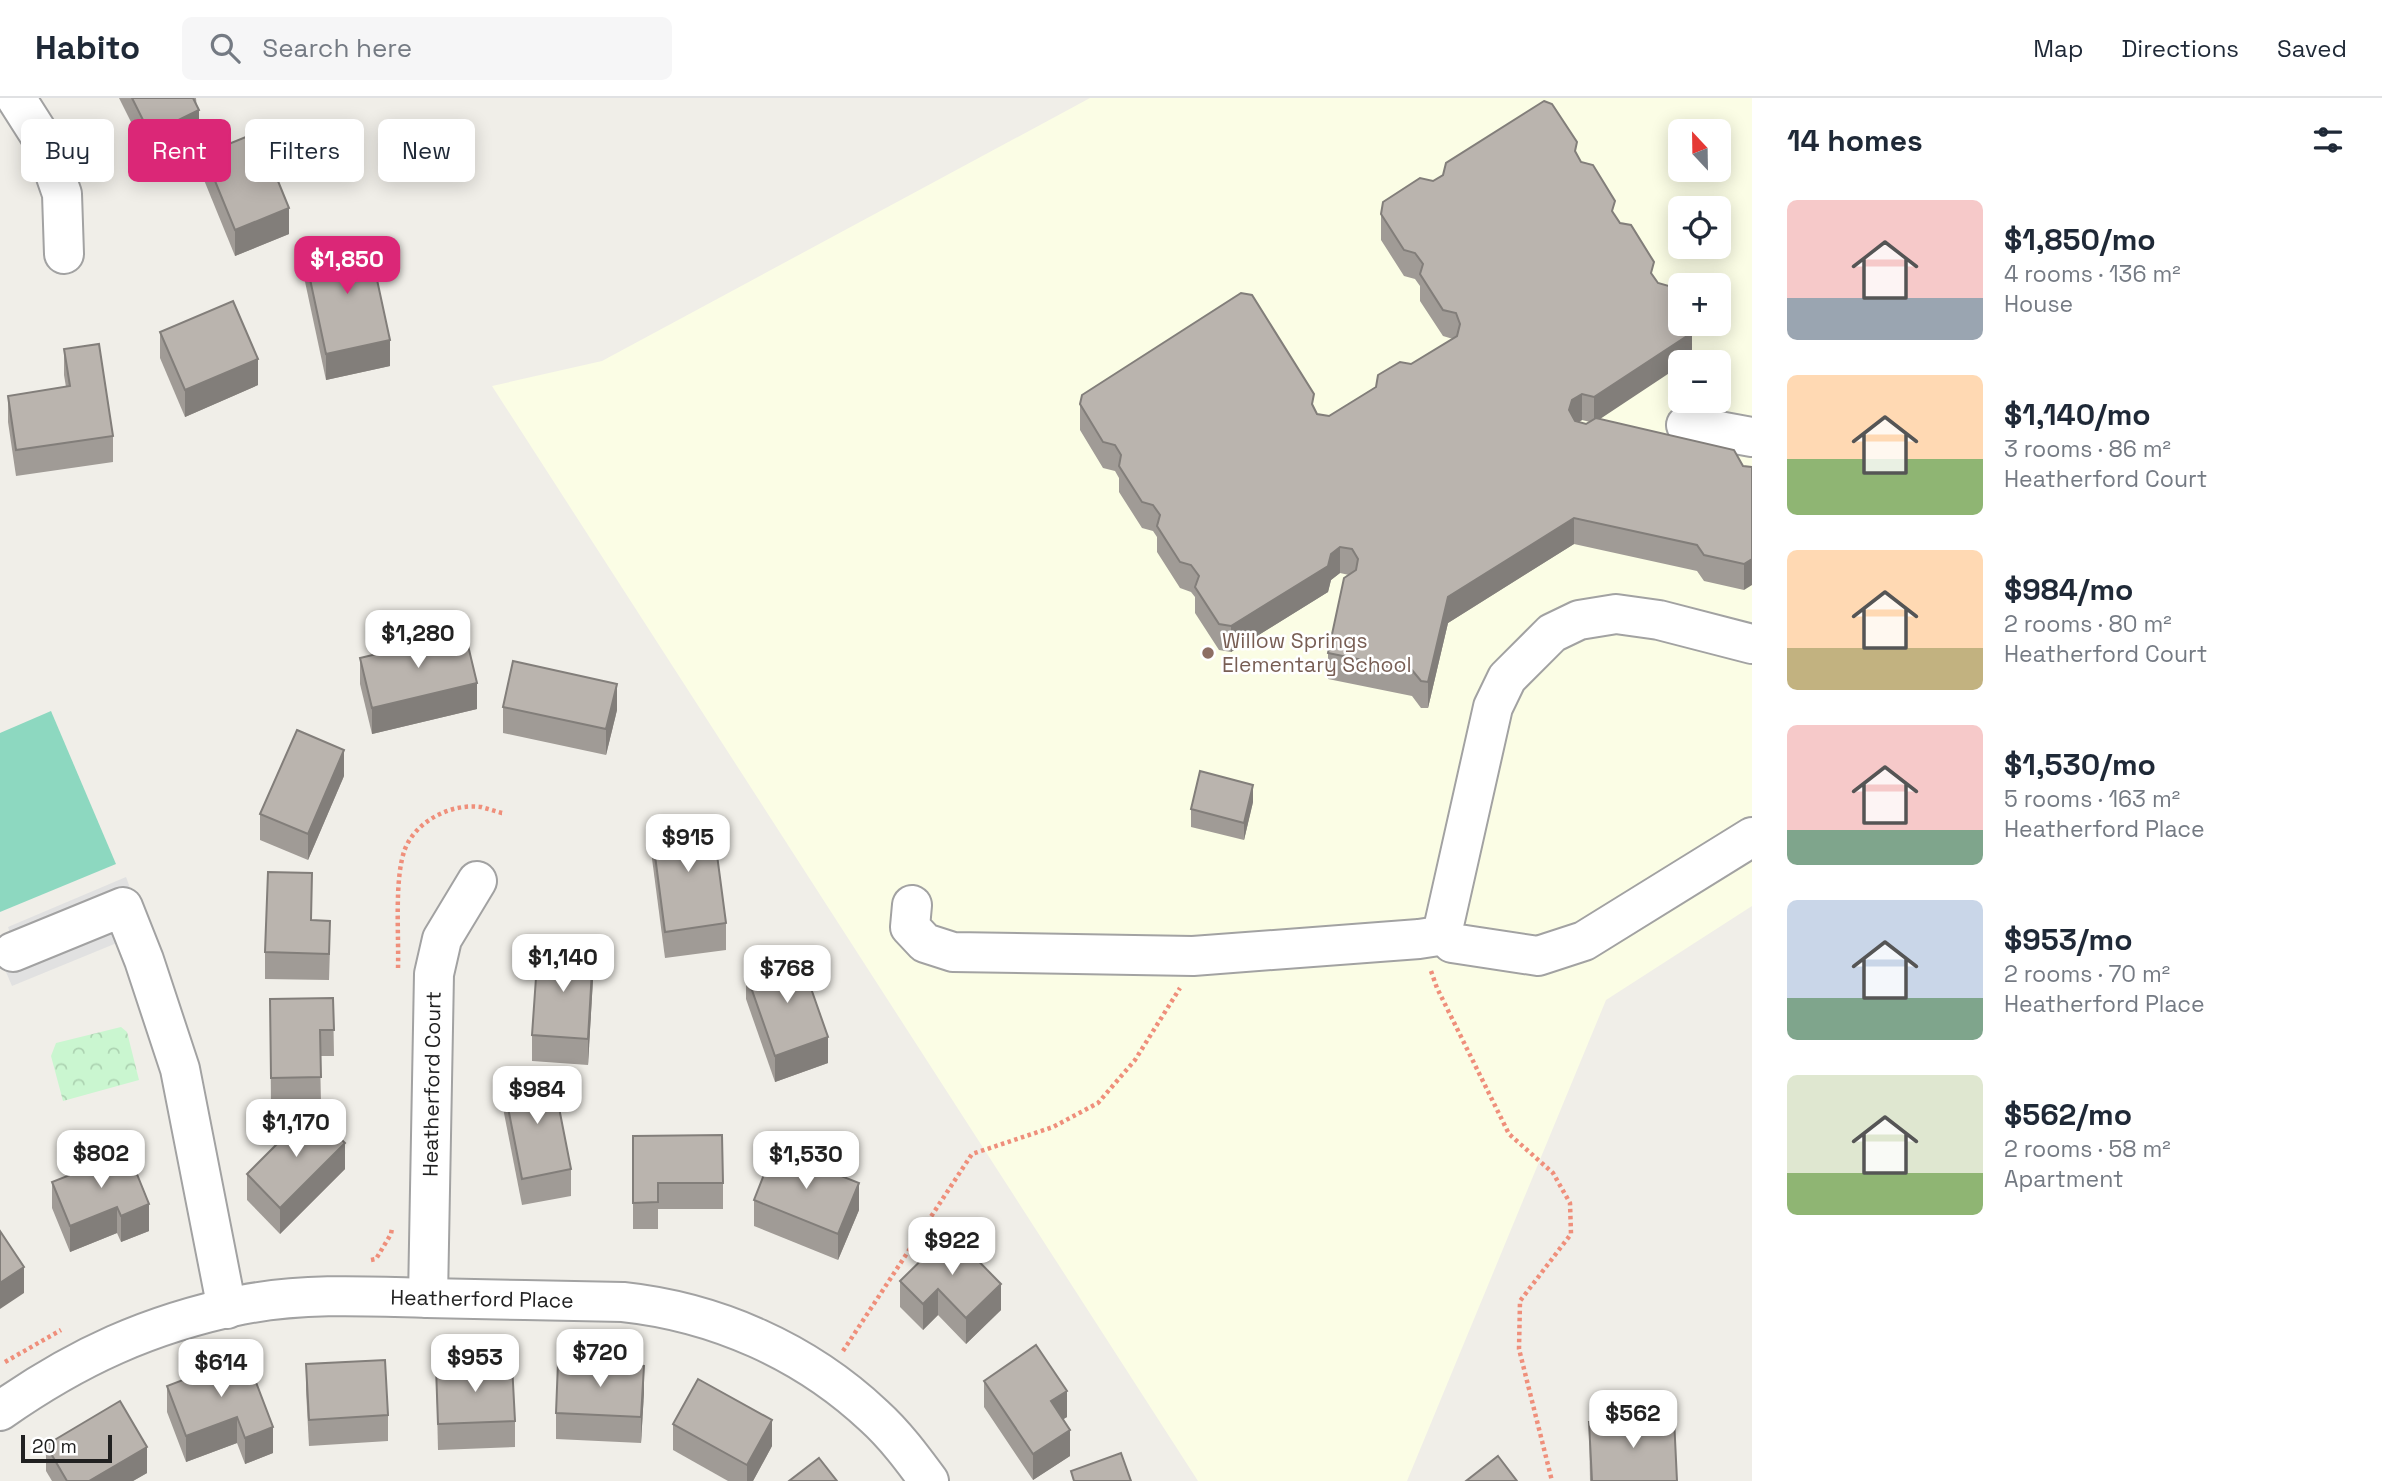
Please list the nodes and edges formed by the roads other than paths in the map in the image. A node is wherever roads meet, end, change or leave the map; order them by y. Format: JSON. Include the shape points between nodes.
{"nodes":[{"id":1,"x":16,"y":98,"type":"edge"},
{"id":2,"x":64,"y":254,"type":"dead end"},
{"id":3,"x":1686,"y":425,"type":"dead end"},
{"id":4,"x":1752,"y":437,"type":"edge"},
{"id":5,"x":1752,"y":644,"type":"edge"},
{"id":6,"x":1752,"y":837,"type":"edge"},
{"id":7,"x":477,"y":881,"type":"dead end"},
{"id":8,"x":912,"y":905,"type":"dead end"},
{"id":9,"x":1432,"y":937,"type":"junction"},
{"id":10,"x":13,"y":952,"type":"dead end"},
{"id":11,"x":428,"y":1298,"type":"junction"},
{"id":12,"x":226,"y":1309,"type":"junction"},
{"id":13,"x":0,"y":1411,"type":"edge"},
{"id":14,"x":929,"y":1481,"type":"edge"}],
"edges":[{"from":1,"to":2,"type":"street","via":[[44,142],[62,194]]},
{"from":3,"to":4,"type":"street"},
{"from":5,"to":9,"type":"street","via":[[1616,614],[1579,620],[1552,633],[1507,678],[1493,707],[1444,925]]},
{"from":6,"to":9,"type":"street","via":[[1584,941],[1538,956]]},
{"from":7,"to":11,"type":"street","name":"Heatherford Court","via":[[442,939],[434,974]]},
{"from":8,"to":9,"type":"street","via":[[910,927],[925,943],[953,951],[1193,956]]},
{"from":10,"to":12,"type":"street","via":[[122,907],[180,1069]]},
{"from":11,"to":12,"type":"street","name":"Heatherford Place","via":[[296,1298]]},
{"from":11,"to":14,"type":"street","name":"Heatherford Place","via":[[659,1306],[751,1334],[809,1366],[874,1416]]},
{"from":12,"to":13,"type":"street","name":"Heatherford Place","via":[[129,1338],[44,1380]]}]}
